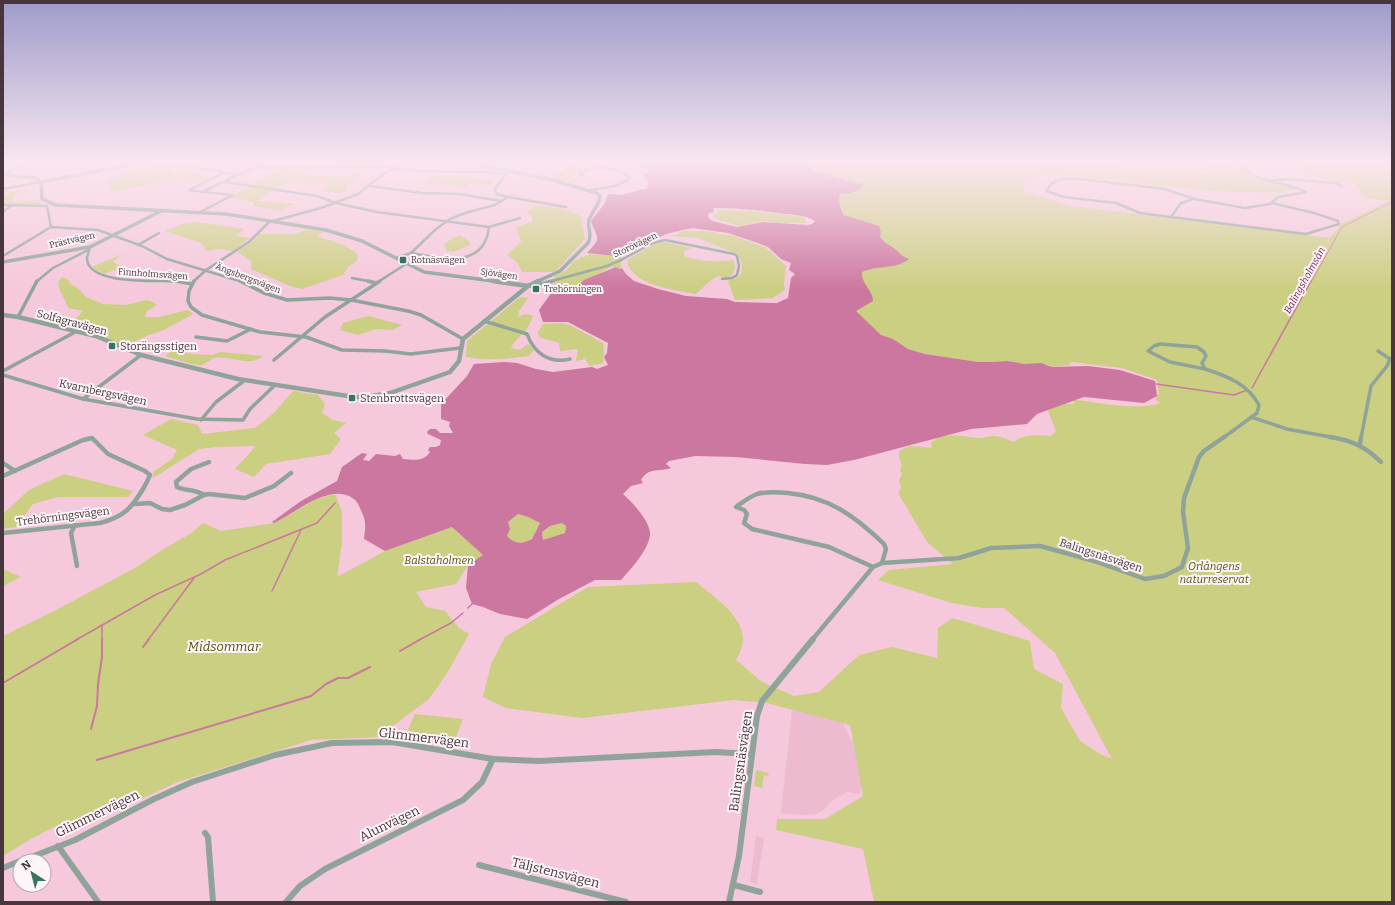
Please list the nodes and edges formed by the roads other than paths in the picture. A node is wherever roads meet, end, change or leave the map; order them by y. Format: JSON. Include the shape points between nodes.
{"nodes":[{"id":1,"x":12,"y":205,"type":"edge"},
{"id":2,"x":20,"y":205,"type":"edge"},
{"id":3,"x":59,"y":205,"type":"edge"},
{"id":4,"x":213,"y":205,"type":"edge"},
{"id":5,"x":328,"y":205,"type":"edge"},
{"id":6,"x":346,"y":205,"type":"edge"},
{"id":7,"x":493,"y":205,"type":"edge"},
{"id":8,"x":556,"y":205,"type":"edge"},
{"id":9,"x":597,"y":205,"type":"edge"},
{"id":10,"x":1121,"y":205,"type":"edge"},
{"id":11,"x":1179,"y":205,"type":"edge"},
{"id":12,"x":1229,"y":205,"type":"edge"},
{"id":13,"x":1264,"y":205,"type":"edge"},
{"id":14,"x":1281,"y":205,"type":"edge"},
{"id":15,"x":566,"y":207,"type":"dead end"},
{"id":16,"x":162,"y":210,"type":"junction"},
{"id":17,"x":202,"y":211,"type":"dead end"},
{"id":18,"x":3,"y":212,"type":"edge"},
{"id":19,"x":1171,"y":217,"type":"junction"},
{"id":20,"x":520,"y":218,"type":"dead end"},
{"id":21,"x":447,"y":221,"type":"junction"},
{"id":22,"x":269,"y":222,"type":"junction"},
{"id":23,"x":51,"y":227,"type":"junction"},
{"id":24,"x":489,"y":227,"type":"junction"},
{"id":25,"x":159,"y":233,"type":"dead end"},
{"id":26,"x":115,"y":235,"type":"junction"},
{"id":27,"x":138,"y":245,"type":"junction"},
{"id":28,"x":89,"y":248,"type":"junction"},
{"id":29,"x":411,"y":253,"type":"junction"},
{"id":30,"x":3,"y":256,"type":"edge"},
{"id":31,"x":396,"y":258,"type":"junction"},
{"id":32,"x":3,"y":262,"type":"edge"},
{"id":33,"x":406,"y":264,"type":"junction"},
{"id":34,"x":206,"y":270,"type":"junction"},
{"id":35,"x":352,"y":278,"type":"dead end"},
{"id":36,"x":722,"y":279,"type":"dead end"},
{"id":37,"x":376,"y":283,"type":"junction"},
{"id":38,"x":192,"y":284,"type":"junction"},
{"id":39,"x":528,"y":286,"type":"junction"},
{"id":40,"x":351,"y":300,"type":"junction"},
{"id":41,"x":3,"y":315,"type":"edge"},
{"id":42,"x":18,"y":317,"type":"junction"},
{"id":43,"x":484,"y":321,"type":"junction"},
{"id":44,"x":251,"y":329,"type":"junction"},
{"id":45,"x":77,"y":331,"type":"junction"},
{"id":46,"x":302,"y":336,"type":"junction"},
{"id":47,"x":196,"y":337,"type":"dead end"},
{"id":48,"x":463,"y":339,"type":"junction"},
{"id":49,"x":460,"y":348,"type":"junction"},
{"id":50,"x":1378,"y":351,"type":"dead end"},
{"id":51,"x":141,"y":355,"type":"junction"},
{"id":52,"x":570,"y":359,"type":"dead end"},
{"id":53,"x":274,"y":360,"type":"dead end"},
{"id":54,"x":1205,"y":370,"type":"junction"},
{"id":55,"x":3,"y":371,"type":"edge"},
{"id":56,"x":3,"y":375,"type":"edge"},
{"id":57,"x":245,"y":380,"type":"junction"},
{"id":58,"x":275,"y":385,"type":"junction"},
{"id":59,"x":83,"y":399,"type":"junction"},
{"id":60,"x":1251,"y":417,"type":"junction"},
{"id":61,"x":201,"y":420,"type":"junction"},
{"id":62,"x":1360,"y":444,"type":"junction"},
{"id":63,"x":209,"y":462,"type":"dead end"},
{"id":64,"x":1381,"y":462,"type":"dead end"},
{"id":65,"x":3,"y":463,"type":"edge"},
{"id":66,"x":15,"y":471,"type":"junction"},
{"id":67,"x":291,"y":473,"type":"dead end"},
{"id":68,"x":3,"y":476,"type":"edge"},
{"id":69,"x":204,"y":495,"type":"junction"},
{"id":70,"x":135,"y":504,"type":"junction"},
{"id":71,"x":75,"y":525,"type":"junction"},
{"id":72,"x":3,"y":533,"type":"edge"},
{"id":73,"x":882,"y":563,"type":"junction"},
{"id":74,"x":77,"y":566,"type":"dead end"},
{"id":75,"x":873,"y":567,"type":"junction"},
{"id":76,"x":751,"y":754,"type":"junction"},
{"id":77,"x":493,"y":759,"type":"junction"},
{"id":78,"x":205,"y":833,"type":"dead end"},
{"id":79,"x":58,"y":846,"type":"junction"},
{"id":80,"x":40,"y":853,"type":"edge"},
{"id":81,"x":479,"y":865,"type":"dead end"},
{"id":82,"x":734,"y":885,"type":"junction"},
{"id":83,"x":760,"y":892,"type":"dead end"},
{"id":84,"x":98,"y":902,"type":"edge"},
{"id":85,"x":213,"y":902,"type":"edge"},
{"id":86,"x":286,"y":902,"type":"edge"},
{"id":87,"x":626,"y":902,"type":"edge"},
{"id":88,"x":730,"y":902,"type":"edge"}],
"edges":[{"from":1,"to":18,"type":"street"},
{"from":2,"to":23,"type":"street","via":[[47,206]]},
{"from":3,"to":16,"type":"street","name":"Sjövägen"},
{"from":4,"to":17,"type":"street"},
{"from":5,"to":22,"type":"street"},
{"from":6,"to":21,"type":"street"},
{"from":7,"to":21,"type":"street"},
{"from":8,"to":15,"type":"street"},
{"from":9,"to":39,"type":"street","via":[[588,221],[591,238],[588,243],[560,271]]},
{"from":10,"to":19,"type":"street","via":[[1140,213]]},
{"from":11,"to":19,"type":"street"},
{"from":12,"to":13,"type":"street","via":[[1245,208]]},
{"from":14,"to":19,"type":"street","via":[[1314,213],[1338,221],[1339,224],[1306,234]]},
{"from":16,"to":22,"type":"street","name":"Sjövägen","via":[[226,214]]},
{"from":16,"to":26,"type":"street","name":"Prästvägen"},
{"from":20,"to":24,"type":"street"},
{"from":21,"to":24,"type":"street"},
{"from":21,"to":29,"type":"street"},
{"from":22,"to":31,"type":"street","name":"Sjövägen","via":[[345,235]]},
{"from":22,"to":34,"type":"street","via":[[249,242]]},
{"from":23,"to":26,"type":"street","name":"Ängsbergsvägen","via":[[98,230]]},
{"from":23,"to":30,"type":"street"},
{"from":24,"to":29,"type":"street","via":[[484,245],[475,253],[448,258]]},
{"from":25,"to":27,"type":"street"},
{"from":26,"to":27,"type":"street","name":"Ängsbergsvägen"},
{"from":26,"to":28,"type":"street","name":"Prästvägen"},
{"from":27,"to":34,"type":"street","name":"Ängsbergsvägen","via":[[167,259]]},
{"from":28,"to":32,"type":"street","name":"Prästvägen"},
{"from":28,"to":38,"type":"street","name":"Finnholmsvägen","via":[[87,262],[90,269],[110,278]]},
{"from":28,"to":42,"type":"street","via":[[57,266],[39,280],[31,290]]},
{"from":29,"to":31,"type":"street"},
{"from":31,"to":33,"type":"street","name":"Sjövägen"},
{"from":33,"to":37,"type":"street"},
{"from":33,"to":39,"type":"street","name":"Sjövägen","via":[[431,274]]},
{"from":34,"to":38,"type":"street"},
{"from":34,"to":40,"type":"street","name":"Ängsbergsvägen","via":[[286,300]]},
{"from":35,"to":37,"type":"street"},
{"from":36,"to":39,"type":"street","name":"Storövägen","via":[[737,275],[738,256],[660,240],[618,262]]},
{"from":37,"to":40,"type":"street"},
{"from":38,"to":44,"type":"street","via":[[188,301],[195,311]]},
{"from":39,"to":43,"type":"street"},
{"from":40,"to":46,"type":"street"},
{"from":40,"to":48,"type":"street","name":"Ängsbergsvägen","via":[[420,315]]},
{"from":41,"to":42,"type":"street","name":"Solfagravägen"},
{"from":42,"to":45,"type":"street","name":"Solfagravägen"},
{"from":43,"to":48,"type":"street"},
{"from":43,"to":52,"type":"street","via":[[527,334],[531,345],[538,353],[560,361]]},
{"from":44,"to":46,"type":"street"},
{"from":44,"to":47,"type":"street","via":[[227,341]]},
{"from":45,"to":51,"type":"street","name":"Solfagravägen","via":[[113,342]]},
{"from":45,"to":55,"type":"street"},
{"from":46,"to":49,"type":"street","via":[[346,350],[411,354]]},
{"from":46,"to":53,"type":"street"},
{"from":48,"to":49,"type":"street","name":"Solfagravägen"},
{"from":49,"to":58,"type":"street","name":"Solfagravägen","via":[[459,363],[450,372],[367,399]]},
{"from":50,"to":62,"type":"street","via":[[1390,360],[1371,386]]},
{"from":51,"to":57,"type":"street","name":"Solfagravägen"},
{"from":51,"to":59,"type":"street"},
{"from":54,"to":54,"type":"street","via":[[1170,362],[1148,351],[1152,346],[1159,344],[1199,347],[1206,356],[1202,363]]},
{"from":54,"to":60,"type":"street","via":[[1230,378],[1256,396],[1259,405],[1257,413]]},
{"from":56,"to":59,"type":"street","name":"Kvarnbergsvägen"},
{"from":57,"to":58,"type":"street","name":"Solfagravägen"},
{"from":57,"to":61,"type":"street","via":[[216,402]]},
{"from":58,"to":61,"type":"street","via":[[250,409],[243,420]]},
{"from":59,"to":61,"type":"street","name":"Kvarnbergsvägen"},
{"from":60,"to":62,"type":"street","via":[[1287,429]]},
{"from":60,"to":73,"type":"street","name":"Balingsnäsvägen","via":[[1199,457],[1184,498],[1183,512],[1188,548],[1182,567],[1164,576],[1145,579],[1040,546],[992,548],[959,558]]},
{"from":62,"to":64,"type":"street","via":[[1374,453]]},
{"from":63,"to":69,"type":"street","via":[[198,464],[183,473],[176,482],[177,487],[182,490]]},
{"from":65,"to":66,"type":"street"},
{"from":66,"to":68,"type":"street"},
{"from":66,"to":70,"type":"street","name":"Trehörningsvägen","via":[[94,439],[108,454],[150,475]]},
{"from":67,"to":69,"type":"street","via":[[274,486],[245,498]]},
{"from":69,"to":70,"type":"street","via":[[168,510],[149,502]]},
{"from":70,"to":71,"type":"street","name":"Trehörningsvägen","via":[[122,516],[110,521]]},
{"from":71,"to":72,"type":"street","name":"Trehörningsvägen"},
{"from":71,"to":74,"type":"street","via":[[71,533]]},
{"from":73,"to":75,"type":"street","name":"Balingsnäsvägen"},
{"from":73,"to":75,"type":"street","via":[[886,549],[884,544],[832,503],[807,494],[768,490],[736,507],[747,514],[744,523],[752,529],[829,547]]},
{"from":75,"to":76,"type":"street","name":"Balingsnäsvägen","via":[[762,701]]},
{"from":76,"to":77,"type":"street","name":"Glimmervägen","via":[[715,752],[540,761]]},
{"from":76,"to":82,"type":"street","name":"Balingsnäsvägen"},
{"from":77,"to":79,"type":"street","name":"Glimmervägen","via":[[392,742],[332,743],[275,755],[192,782]]},
{"from":77,"to":86,"type":"street","name":"Alunvägen","via":[[476,790],[462,800],[325,869],[300,886]]},
{"from":78,"to":85,"type":"street","via":[[208,837]]},
{"from":79,"to":80,"type":"street","name":"Glimmervägen"},
{"from":79,"to":84,"type":"street"},
{"from":81,"to":87,"type":"street","name":"Täljstensvägen"},
{"from":82,"to":83,"type":"street"},
{"from":82,"to":88,"type":"street","name":"Balingsnäsvägen"}]}
